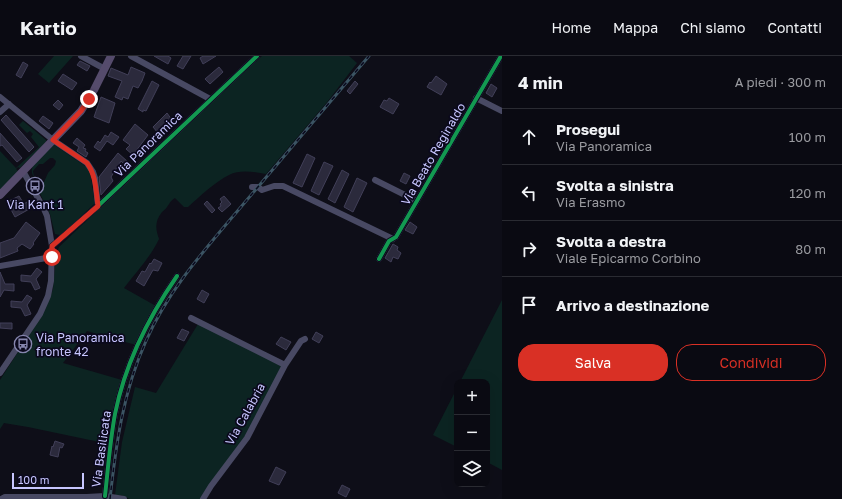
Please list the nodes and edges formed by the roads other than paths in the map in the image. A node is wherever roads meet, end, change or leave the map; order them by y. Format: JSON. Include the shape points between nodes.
{"nodes":[{"id":1,"x":81,"y":56,"type":"edge"},
{"id":2,"x":111,"y":56,"type":"edge"},
{"id":3,"x":131,"y":56,"type":"edge"},
{"id":4,"x":257,"y":56,"type":"edge"},
{"id":5,"x":501,"y":56,"type":"edge"},
{"id":6,"x":104,"y":68,"type":"junction"},
{"id":7,"x":0,"y":97,"type":"edge"},
{"id":8,"x":476,"y":98,"type":"junction"},
{"id":9,"x":210,"y":99,"type":"junction"},
{"id":10,"x":9,"y":104,"type":"junction"},
{"id":11,"x":502,"y":111,"type":"edge"},
{"id":12,"x":0,"y":112,"type":"edge"},
{"id":13,"x":53,"y":140,"type":"junction"},
{"id":14,"x":23,"y":171,"type":"junction"},
{"id":15,"x":376,"y":180,"type":"dead end"},
{"id":16,"x":252,"y":187,"type":"dead end"},
{"id":17,"x":0,"y":195,"type":"edge"},
{"id":18,"x":417,"y":200,"type":"junction"},
{"id":19,"x":98,"y":206,"type":"junction"},
{"id":20,"x":393,"y":239,"type":"junction"},
{"id":21,"x":52,"y":246,"type":"junction"},
{"id":22,"x":52,"y":257,"type":"junction"},
{"id":23,"x":380,"y":259,"type":"dead end"},
{"id":24,"x":0,"y":266,"type":"edge"},
{"id":25,"x":177,"y":276,"type":"dead end"},
{"id":26,"x":191,"y":318,"type":"dead end"},
{"id":27,"x":304,"y":339,"type":"dead end"},
{"id":28,"x":285,"y":365,"type":"junction"},
{"id":29,"x":0,"y":373,"type":"edge"},
{"id":30,"x":105,"y":496,"type":"junction"},
{"id":31,"x":0,"y":499,"type":"edge"},
{"id":32,"x":124,"y":499,"type":"edge"},
{"id":33,"x":203,"y":499,"type":"edge"}],
"edges":[{"from":1,"to":6,"type":"street"},
{"from":2,"to":6,"type":"main road"},
{"from":3,"to":9,"type":"street"},
{"from":4,"to":9,"type":"street","name":"Via Panoramica"},
{"from":5,"to":8,"type":"street","name":"Via Beato Reginaldo"},
{"from":6,"to":13,"type":"main road","via":[[81,111]]},
{"from":7,"to":10,"type":"street"},
{"from":8,"to":11,"type":"street"},
{"from":8,"to":18,"type":"street","name":"Via Beato Reginaldo"},
{"from":9,"to":19,"type":"street","name":"Via Panoramica"},
{"from":10,"to":12,"type":"street"},
{"from":10,"to":13,"type":"street"},
{"from":13,"to":14,"type":"main road"},
{"from":13,"to":19,"type":"street","via":[[90,167],[95,178]]},
{"from":14,"to":17,"type":"main road"},
{"from":14,"to":21,"type":"street","via":[[44,209]]},
{"from":15,"to":18,"type":"street"},
{"from":16,"to":20,"type":"street","via":[[262,190],[283,186]]},
{"from":18,"to":20,"type":"street","name":"Via Beato Reginaldo"},
{"from":19,"to":21,"type":"street","name":"Via Panoramica"},
{"from":20,"to":23,"type":"street","name":"Via Beato Reginaldo","via":[[389,241]]},
{"from":21,"to":22,"type":"street"},
{"from":22,"to":24,"type":"street"},
{"from":22,"to":29,"type":"street","via":[[48,296],[40,314]]},
{"from":25,"to":30,"type":"street","name":"Via Basilicata","via":[[147,326],[122,386],[115,414]]},
{"from":26,"to":28,"type":"street"},
{"from":27,"to":28,"type":"street","name":"Via Calabria"},
{"from":28,"to":33,"type":"street","name":"Via Calabria","via":[[247,438]]},
{"from":30,"to":31,"type":"street"},
{"from":30,"to":32,"type":"street"}]}
